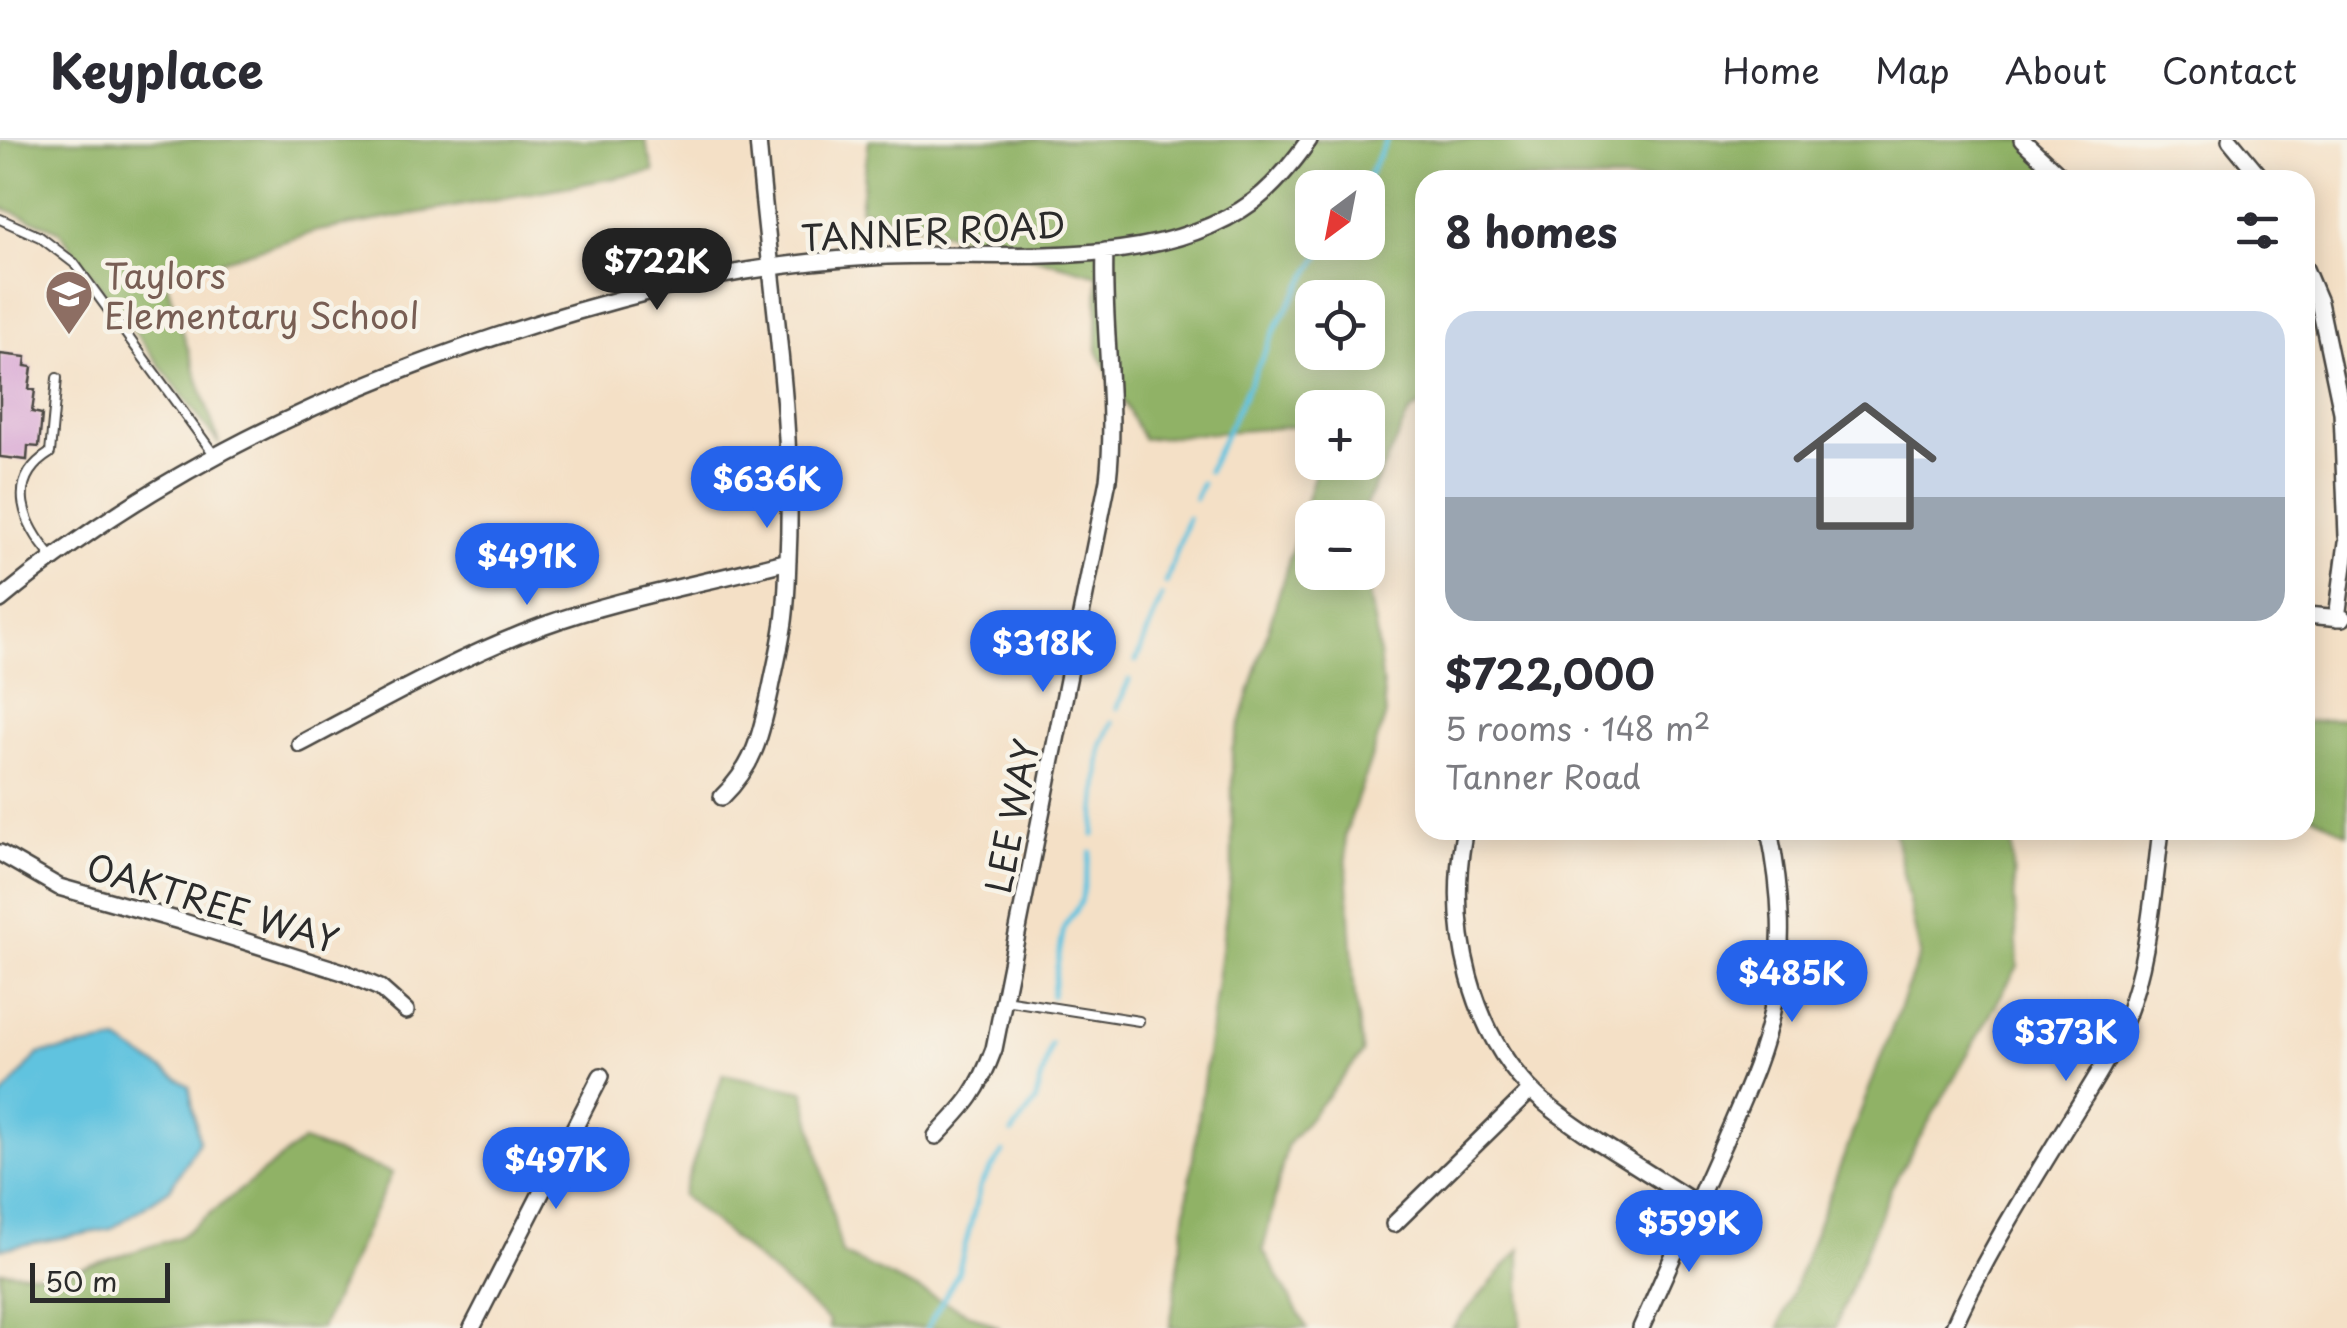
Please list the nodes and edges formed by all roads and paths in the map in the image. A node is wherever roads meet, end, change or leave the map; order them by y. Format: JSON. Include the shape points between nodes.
{"nodes":[{"id":1,"x":758,"y":140,"type":"edge"},
{"id":2,"x":1309,"y":140,"type":"edge"},
{"id":3,"x":2022,"y":140,"type":"edge"},
{"id":4,"x":2230,"y":140,"type":"edge"},
{"id":5,"x":2054,"y":170,"type":"edge"},
{"id":6,"x":2254,"y":170,"type":"edge"},
{"id":7,"x":0,"y":218,"type":"edge"},
{"id":8,"x":1105,"y":251,"type":"junction"},
{"id":9,"x":770,"y":268,"type":"junction"},
{"id":10,"x":2315,"y":292,"type":"edge"},
{"id":11,"x":57,"y":378,"type":"dead end"},
{"id":12,"x":216,"y":457,"type":"junction"},
{"id":13,"x":2347,"y":539,"type":"edge"},
{"id":14,"x":53,"y":558,"type":"junction"},
{"id":15,"x":788,"y":561,"type":"junction"},
{"id":16,"x":0,"y":600,"type":"edge"},
{"id":17,"x":2315,"y":616,"type":"edge"},
{"id":18,"x":2342,"y":618,"type":"edge"},
{"id":19,"x":300,"y":744,"type":"dead end"},
{"id":20,"x":722,"y":797,"type":"dead end"},
{"id":21,"x":1463,"y":840,"type":"edge"},
{"id":22,"x":1771,"y":840,"type":"edge"},
{"id":23,"x":2160,"y":840,"type":"edge"},
{"id":24,"x":0,"y":852,"type":"edge"},
{"id":25,"x":1004,"y":1000,"type":"junction"},
{"id":26,"x":406,"y":1011,"type":"dead end"},
{"id":27,"x":1139,"y":1021,"type":"dead end"},
{"id":28,"x":601,"y":1076,"type":"dead end"},
{"id":29,"x":1531,"y":1090,"type":"junction"},
{"id":30,"x":936,"y":1136,"type":"dead end"},
{"id":31,"x":1697,"y":1204,"type":"junction"},
{"id":32,"x":1394,"y":1224,"type":"dead end"},
{"id":33,"x":472,"y":1328,"type":"edge"},
{"id":34,"x":1641,"y":1328,"type":"edge"},
{"id":35,"x":1953,"y":1328,"type":"edge"}],
"edges":[{"from":1,"to":9,"type":"street"},
{"from":2,"to":8,"type":"street","name":"TANNER ROAD","via":[[1274,184],[1221,222]]},
{"from":3,"to":5,"type":"street"},
{"from":4,"to":6,"type":"street"},
{"from":7,"to":12,"type":"lane","via":[[74,264]]},
{"from":8,"to":9,"type":"street","name":"TANNER ROAD","via":[[884,256]]},
{"from":8,"to":25,"type":"street","name":"LEE WAY","via":[[1108,480]]},
{"from":9,"to":12,"type":"street","name":"TANNER ROAD","via":[[667,287],[481,341],[321,404]]},
{"from":9,"to":15,"type":"street","via":[[786,418]]},
{"from":10,"to":13,"type":"street","via":[[2342,412]]},
{"from":11,"to":14,"type":"lane","via":[[50,453],[36,461],[22,490],[28,521]]},
{"from":12,"to":14,"type":"street","name":"TANNER ROAD"},
{"from":13,"to":18,"type":"street"},
{"from":14,"to":16,"type":"street","name":"TANNER ROAD"},
{"from":15,"to":19,"type":"street","via":[[540,627],[419,680]]},
{"from":15,"to":20,"type":"street","via":[[783,630],[761,733],[739,780]]},
{"from":17,"to":18,"type":"street"},
{"from":21,"to":29,"type":"street","via":[[1458,893],[1471,984],[1489,1027]]},
{"from":22,"to":31,"type":"street","via":[[1782,919],[1772,1012],[1759,1061]]},
{"from":23,"to":35,"type":"street","via":[[2143,958],[2124,1025]]},
{"from":24,"to":26,"type":"street","name":"OAKTREE WAY","via":[[59,887],[343,972],[380,988]]},
{"from":25,"to":27,"type":"lane"},
{"from":25,"to":30,"type":"street","name":"LEE WAY","via":[[981,1084]]},
{"from":28,"to":33,"type":"street"},
{"from":29,"to":31,"type":"street"},
{"from":29,"to":32,"type":"street"},
{"from":31,"to":34,"type":"street"}]}
